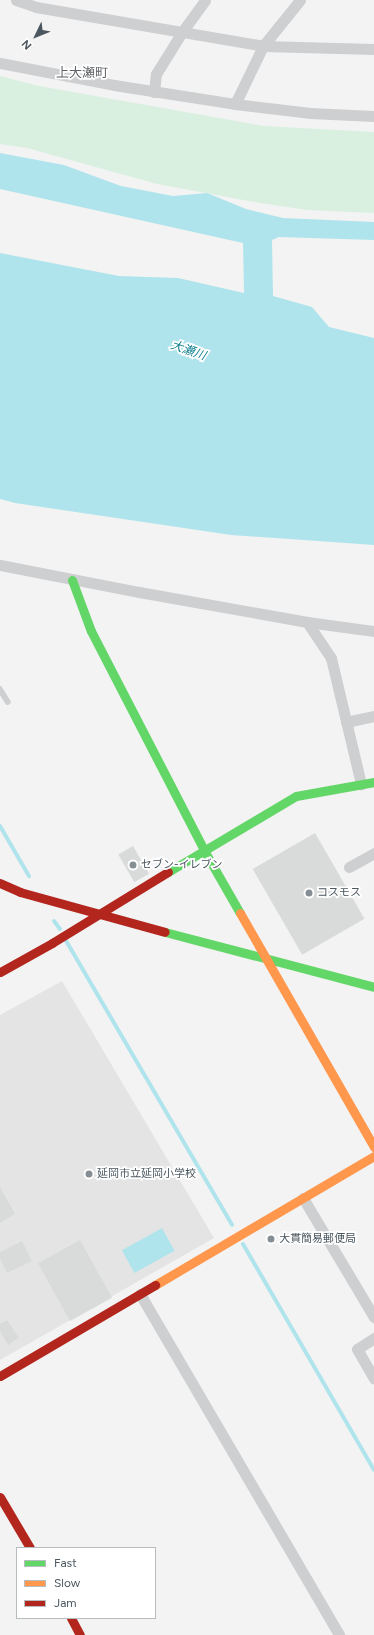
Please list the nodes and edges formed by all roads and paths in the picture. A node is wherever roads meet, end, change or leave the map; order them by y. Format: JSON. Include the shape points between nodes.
{"nodes":[{"id":1,"x":16,"y":0,"type":"edge"},
{"id":2,"x":205,"y":0,"type":"edge"},
{"id":3,"x":300,"y":0,"type":"edge"},
{"id":4,"x":182,"y":32,"type":"junction"},
{"id":5,"x":263,"y":46,"type":"junction"},
{"id":6,"x":374,"y":48,"type":"edge"},
{"id":7,"x":0,"y":63,"type":"edge"},
{"id":8,"x":154,"y":92,"type":"junction"},
{"id":9,"x":235,"y":104,"type":"junction"},
{"id":10,"x":374,"y":116,"type":"edge"},
{"id":11,"x":0,"y":564,"type":"edge"},
{"id":12,"x":72,"y":580,"type":"junction"},
{"id":13,"x":307,"y":622,"type":"junction"},
{"id":14,"x":374,"y":632,"type":"edge"},
{"id":15,"x":0,"y":689,"type":"edge"},
{"id":16,"x":8,"y":702,"type":"dead end"},
{"id":17,"x":374,"y":716,"type":"edge"},
{"id":18,"x":346,"y":722,"type":"junction"},
{"id":19,"x":374,"y":782,"type":"edge"},
{"id":20,"x":361,"y":784,"type":"junction"},
{"id":21,"x":205,"y":852,"type":"junction"},
{"id":22,"x":374,"y":853,"type":"edge"},
{"id":23,"x":350,"y":867,"type":"dead end"},
{"id":24,"x":0,"y":883,"type":"edge"},
{"id":25,"x":98,"y":914,"type":"junction"},
{"id":26,"x":265,"y":958,"type":"junction"},
{"id":27,"x":0,"y":972,"type":"edge"},
{"id":28,"x":374,"y":987,"type":"edge"},
{"id":29,"x":374,"y":1147,"type":"edge"},
{"id":30,"x":374,"y":1156,"type":"edge"},
{"id":31,"x":303,"y":1198,"type":"junction"},
{"id":32,"x":140,"y":1294,"type":"junction"},
{"id":33,"x":374,"y":1317,"type":"edge"},
{"id":34,"x":374,"y":1338,"type":"edge"},
{"id":35,"x":0,"y":1376,"type":"edge"},
{"id":36,"x":374,"y":1378,"type":"edge"},
{"id":37,"x":0,"y":1497,"type":"edge"},
{"id":38,"x":29,"y":1547,"type":"edge"},
{"id":39,"x":72,"y":1619,"type":"edge"},
{"id":40,"x":80,"y":1635,"type":"edge"},
{"id":41,"x":339,"y":1635,"type":"edge"}],
"edges":[{"from":1,"to":4,"type":"street","via":[[36,7]]},
{"from":2,"to":4,"type":"street"},
{"from":3,"to":5,"type":"street"},
{"from":4,"to":5,"type":"street"},
{"from":4,"to":8,"type":"street","via":[[156,74]]},
{"from":5,"to":6,"type":"street"},
{"from":5,"to":9,"type":"street"},
{"from":7,"to":8,"type":"street"},
{"from":8,"to":9,"type":"street"},
{"from":9,"to":10,"type":"street","via":[[310,113]]},
{"from":11,"to":12,"type":"street"},
{"from":12,"to":13,"type":"street"},
{"from":12,"to":21,"type":"street","via":[[91,632]]},
{"from":13,"to":14,"type":"street"},
{"from":13,"to":18,"type":"street","via":[[331,658]]},
{"from":15,"to":16,"type":"lane"},
{"from":17,"to":18,"type":"street"},
{"from":18,"to":20,"type":"street"},
{"from":19,"to":20,"type":"street"},
{"from":20,"to":21,"type":"street","via":[[296,796]]},
{"from":21,"to":25,"type":"street"},
{"from":21,"to":26,"type":"street"},
{"from":22,"to":23,"type":"street"},
{"from":24,"to":25,"type":"street","via":[[20,892]]},
{"from":25,"to":26,"type":"street"},
{"from":25,"to":27,"type":"street"},
{"from":26,"to":28,"type":"street"},
{"from":26,"to":29,"type":"street"},
{"from":30,"to":31,"type":"street"},
{"from":31,"to":32,"type":"street"},
{"from":31,"to":33,"type":"street"},
{"from":32,"to":35,"type":"street"},
{"from":32,"to":41,"type":"street"},
{"from":34,"to":36,"type":"street","via":[[357,1349]]},
{"from":37,"to":38,"type":"street"},
{"from":39,"to":40,"type":"street"}]}
